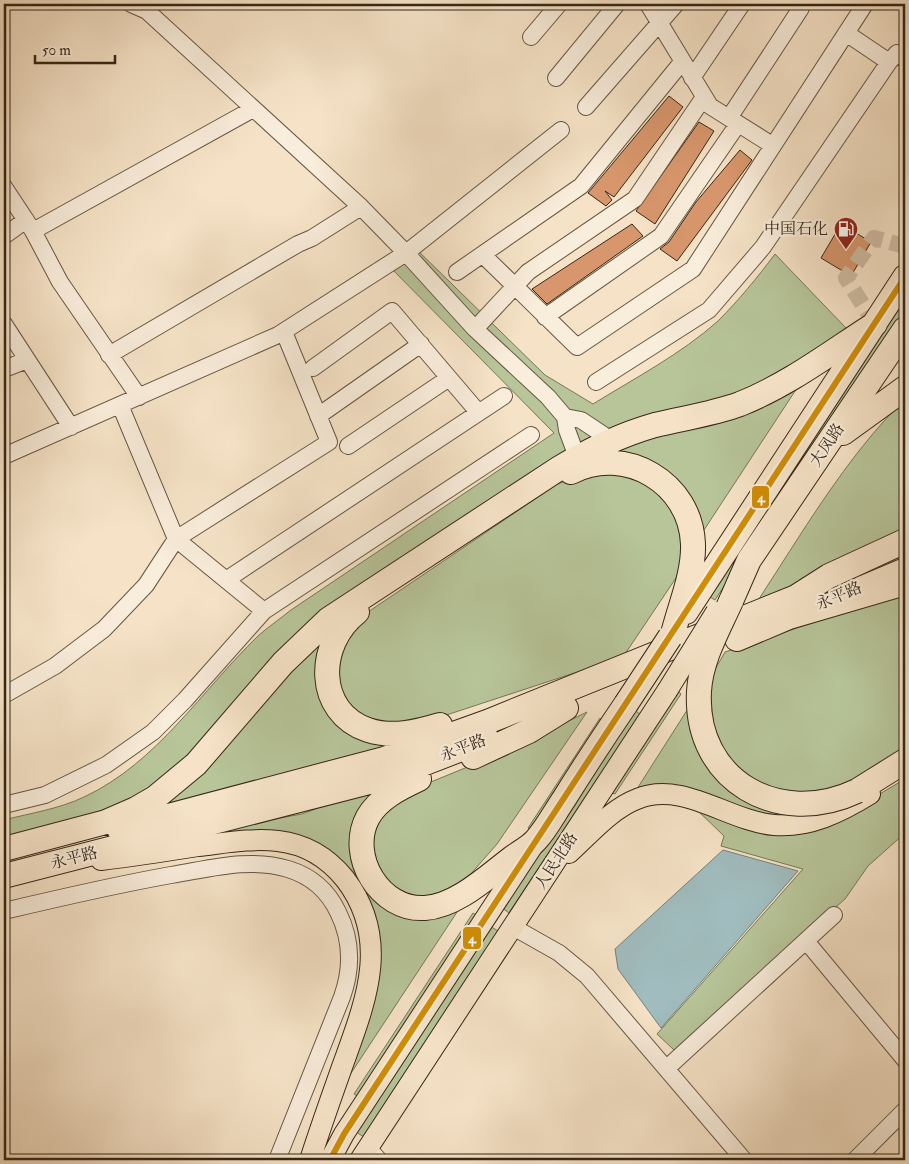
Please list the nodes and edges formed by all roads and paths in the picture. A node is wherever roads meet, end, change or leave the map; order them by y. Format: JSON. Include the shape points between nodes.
{"nodes":[{"id":1,"x":131,"y":4,"type":"edge"},
{"id":2,"x":560,"y":4,"type":"edge"},
{"id":3,"x":617,"y":4,"type":"edge"},
{"id":4,"x":648,"y":4,"type":"edge"},
{"id":5,"x":676,"y":4,"type":"edge"},
{"id":6,"x":742,"y":4,"type":"edge"},
{"id":7,"x":865,"y":4,"type":"edge"},
{"id":8,"x":801,"y":8,"type":"dead end"},
{"id":9,"x":660,"y":23,"type":"junction"},
{"id":10,"x":846,"y":33,"type":"junction"},
{"id":11,"x":531,"y":37,"type":"dead end"},
{"id":12,"x":905,"y":59,"type":"edge"},
{"id":13,"x":682,"y":62,"type":"junction"},
{"id":14,"x":888,"y":62,"type":"junction"},
{"id":15,"x":556,"y":78,"type":"dead end"},
{"id":16,"x":692,"y":78,"type":"junction"},
{"id":17,"x":704,"y":97,"type":"junction"},
{"id":18,"x":586,"y":107,"type":"dead end"},
{"id":19,"x":252,"y":109,"type":"junction"},
{"id":20,"x":734,"y":121,"type":"junction"},
{"id":21,"x":561,"y":130,"type":"dead end"},
{"id":22,"x":772,"y":145,"type":"junction"},
{"id":23,"x":4,"y":187,"type":"edge"},
{"id":24,"x":361,"y":206,"type":"junction"},
{"id":25,"x":29,"y":225,"type":"junction"},
{"id":26,"x":4,"y":236,"type":"edge"},
{"id":27,"x":406,"y":253,"type":"junction"},
{"id":28,"x":483,"y":256,"type":"junction"},
{"id":29,"x":457,"y":272,"type":"dead end"},
{"id":30,"x":905,"y":276,"type":"edge"},
{"id":31,"x":514,"y":287,"type":"junction"},
{"id":32,"x":545,"y":317,"type":"junction"},
{"id":33,"x":4,"y":324,"type":"edge"},
{"id":34,"x":875,"y":324,"type":"junction"},
{"id":35,"x":475,"y":329,"type":"junction"},
{"id":36,"x":905,"y":330,"type":"edge"},
{"id":37,"x":284,"y":332,"type":"junction"},
{"id":38,"x":421,"y":344,"type":"junction"},
{"id":39,"x":108,"y":356,"type":"junction"},
{"id":40,"x":27,"y":360,"type":"junction"},
{"id":41,"x":313,"y":368,"type":"dead end"},
{"id":42,"x":4,"y":369,"type":"edge"},
{"id":43,"x":449,"y":378,"type":"junction"},
{"id":44,"x":596,"y":382,"type":"dead end"},
{"id":45,"x":905,"y":388,"type":"edge"},
{"id":46,"x":504,"y":396,"type":"dead end"},
{"id":47,"x":139,"y":397,"type":"junction"},
{"id":48,"x":120,"y":405,"type":"junction"},
{"id":49,"x":478,"y":412,"type":"junction"},
{"id":50,"x":318,"y":416,"type":"junction"},
{"id":51,"x":565,"y":417,"type":"junction"},
{"id":52,"x":71,"y":427,"type":"junction"},
{"id":53,"x":531,"y":435,"type":"dead end"},
{"id":54,"x":611,"y":440,"type":"junction"},
{"id":55,"x":828,"y":445,"type":"junction"},
{"id":56,"x":348,"y":446,"type":"dead end"},
{"id":57,"x":4,"y":456,"type":"edge"},
{"id":58,"x":578,"y":457,"type":"junction"},
{"id":59,"x":176,"y":539,"type":"junction"},
{"id":60,"x":905,"y":540,"type":"edge"},
{"id":61,"x":905,"y":552,"type":"edge"},
{"id":62,"x":905,"y":568,"type":"edge"},
{"id":63,"x":226,"y":580,"type":"junction"},
{"id":64,"x":905,"y":583,"type":"edge"},
{"id":65,"x":724,"y":606,"type":"junction"},
{"id":66,"x":793,"y":607,"type":"junction"},
{"id":67,"x":264,"y":610,"type":"junction"},
{"id":68,"x":672,"y":634,"type":"junction"},
{"id":69,"x":4,"y":695,"type":"edge"},
{"id":70,"x":570,"y":698,"type":"junction"},
{"id":71,"x":905,"y":761,"type":"edge"},
{"id":72,"x":905,"y":772,"type":"edge"},
{"id":73,"x":4,"y":805,"type":"edge"},
{"id":74,"x":536,"y":840,"type":"junction"},
{"id":75,"x":4,"y":849,"type":"edge"},
{"id":76,"x":8,"y":869,"type":"edge"},
{"id":77,"x":542,"y":882,"type":"junction"},
{"id":78,"x":4,"y":911,"type":"edge"},
{"id":79,"x":489,"y":913,"type":"junction"},
{"id":80,"x":834,"y":916,"type":"dead end"},
{"id":81,"x":513,"y":927,"type":"junction"},
{"id":82,"x":806,"y":941,"type":"junction"},
{"id":83,"x":905,"y":1060,"type":"edge"},
{"id":84,"x":667,"y":1068,"type":"junction"},
{"id":85,"x":905,"y":1110,"type":"edge"},
{"id":86,"x":344,"y":1134,"type":"junction"},
{"id":87,"x":369,"y":1156,"type":"edge"},
{"id":88,"x":277,"y":1160,"type":"edge"},
{"id":89,"x":310,"y":1160,"type":"edge"},
{"id":90,"x":330,"y":1160,"type":"edge"},
{"id":91,"x":744,"y":1160,"type":"edge"},
{"id":92,"x":855,"y":1160,"type":"edge"}],
"edges":[{"from":1,"to":19,"type":"street","via":[[147,11]]},
{"from":2,"to":11,"type":"street"},
{"from":3,"to":15,"type":"street"},
{"from":4,"to":9,"type":"street"},
{"from":5,"to":9,"type":"street"},
{"from":6,"to":16,"type":"street"},
{"from":7,"to":10,"type":"street"},
{"from":8,"to":20,"type":"street"},
{"from":9,"to":13,"type":"street"},
{"from":9,"to":18,"type":"street"},
{"from":10,"to":14,"type":"street"},
{"from":10,"to":22,"type":"street"},
{"from":12,"to":14,"type":"street","via":[[897,53]]},
{"from":13,"to":16,"type":"street"},
{"from":13,"to":28,"type":"street","via":[[581,186]]},
{"from":14,"to":44,"type":"street","via":[[763,247],[709,310]]},
{"from":16,"to":17,"type":"street"},
{"from":17,"to":20,"type":"street","via":[[710,106]]},
{"from":17,"to":31,"type":"street","via":[[635,199],[528,272]]},
{"from":19,"to":24,"type":"street"},
{"from":19,"to":25,"type":"street"},
{"from":20,"to":22,"type":"street"},
{"from":20,"to":32,"type":"street","via":[[660,236]]},
{"from":21,"to":27,"type":"street"},
{"from":22,"to":32,"type":"street","via":[[693,269],[577,347]]},
{"from":23,"to":25,"type":"street"},
{"from":24,"to":27,"type":"street"},
{"from":24,"to":39,"type":"street","via":[[312,238]]},
{"from":25,"to":26,"type":"street"},
{"from":25,"to":39,"type":"street","via":[[60,282]]},
{"from":27,"to":35,"type":"street"},
{"from":27,"to":37,"type":"street"},
{"from":28,"to":29,"type":"street"},
{"from":28,"to":31,"type":"street"},
{"from":30,"to":34,"type":"highway","name":"大凤路"},
{"from":31,"to":32,"type":"street"},
{"from":31,"to":35,"type":"street"},
{"from":33,"to":40,"type":"street"},
{"from":34,"to":54,"type":"highway","via":[[810,368],[758,396],[720,410],[645,428]]},
{"from":34,"to":68,"type":"highway","name":"大凤路"},
{"from":35,"to":51,"type":"street"},
{"from":36,"to":55,"type":"highway","name":"大凤路"},
{"from":37,"to":47,"type":"street"},
{"from":37,"to":50,"type":"street"},
{"from":38,"to":41,"type":"street","via":[[392,311]]},
{"from":38,"to":43,"type":"street"},
{"from":38,"to":50,"type":"street"},
{"from":39,"to":47,"type":"street"},
{"from":40,"to":42,"type":"street"},
{"from":40,"to":52,"type":"street"},
{"from":43,"to":49,"type":"street"},
{"from":43,"to":56,"type":"street"},
{"from":45,"to":55,"type":"highway"},
{"from":46,"to":49,"type":"street"},
{"from":47,"to":48,"type":"street"},
{"from":48,"to":52,"type":"street"},
{"from":48,"to":59,"type":"street"},
{"from":49,"to":63,"type":"street"},
{"from":50,"to":59,"type":"street","via":[[329,442]]},
{"from":51,"to":54,"type":"street","via":[[581,420]]},
{"from":51,"to":58,"type":"street"},
{"from":52,"to":57,"type":"street"},
{"from":53,"to":67,"type":"street"},
{"from":54,"to":58,"type":"highway"},
{"from":55,"to":65,"type":"highway","name":"大凤路","via":[[749,560]]},
{"from":58,"to":75,"type":"highway","via":[[337,613],[283,663],[199,760],[154,798],[106,822]]},
{"from":59,"to":63,"type":"street"},
{"from":59,"to":69,"type":"street","via":[[146,585],[104,629],[56,666]]},
{"from":60,"to":66,"type":"highway","via":[[829,576]]},
{"from":61,"to":66,"type":"main road","name":"永平路"},
{"from":62,"to":66,"type":"main road","name":"永平路"},
{"from":63,"to":67,"type":"street"},
{"from":64,"to":66,"type":"highway"},
{"from":65,"to":71,"type":"highway","name":"大凤路","bridge":true,"via":[[705,660],[699,690],[702,726],[717,759],[745,787],[783,803],[818,804],[857,791]]},
{"from":65,"to":77,"type":"main road","name":"人民北路","bridge":true},
{"from":66,"to":70,"type":"highway","name":"永平路"},
{"from":67,"to":73,"type":"street","via":[[153,732],[106,766],[45,794]]},
{"from":68,"to":70,"type":"highway","via":[[692,558],[693,537],[686,513],[670,489],[648,471],[626,463],[604,462],[565,474],[362,607],[339,629],[331,643],[327,661],[328,682],[341,710],[359,726],[382,733],[420,730],[543,691]]},
{"from":68,"to":74,"type":"highway","name":"人民北路","bridge":true},
{"from":70,"to":74,"type":"highway","via":[[529,731],[391,794],[368,816],[361,843],[367,870],[382,892],[405,906],[424,908],[444,904],[469,889]]},
{"from":70,"to":76,"type":"highway","name":"永平路","via":[[487,722],[384,759]]},
{"from":72,"to":77,"type":"main road","via":[[833,814],[793,825],[746,820],[680,796],[658,794],[641,797],[618,809]]},
{"from":74,"to":79,"type":"main road","name":"人民北路"},
{"from":76,"to":89,"type":"main road","via":[[260,840],[300,846],[323,857],[336,869],[362,909],[370,936],[371,965],[366,995]]},
{"from":77,"to":81,"type":"main road","name":"人民北路"},
{"from":78,"to":88,"type":"street","via":[[98,889],[237,864],[283,868],[302,874],[320,887],[333,903],[345,927],[348,974],[342,997]]},
{"from":79,"to":81,"type":"main road"},
{"from":79,"to":86,"type":"main road","name":"人民北路"},
{"from":80,"to":82,"type":"street"},
{"from":81,"to":84,"type":"street","via":[[559,953],[581,970]]},
{"from":81,"to":87,"type":"main road","name":"人民北路"},
{"from":82,"to":83,"type":"street"},
{"from":82,"to":84,"type":"street"},
{"from":84,"to":91,"type":"street"},
{"from":85,"to":92,"type":"street"},
{"from":86,"to":87,"type":"main road"},
{"from":86,"to":90,"type":"main road","name":"人民北路"}]}
